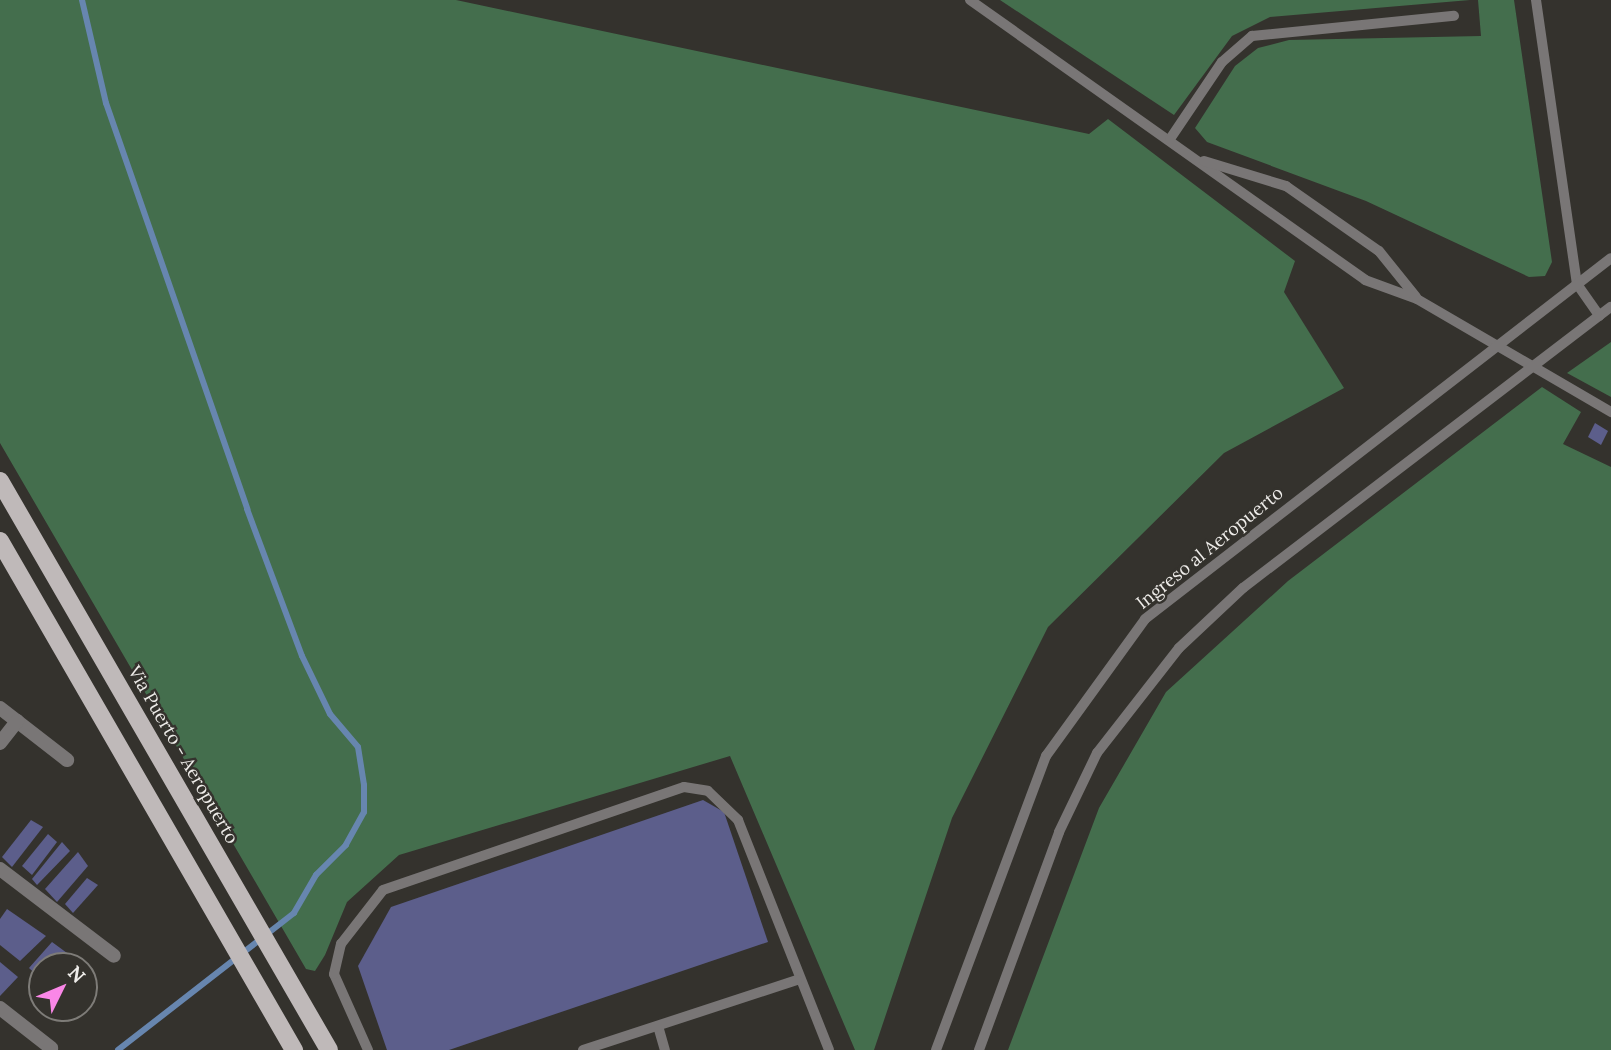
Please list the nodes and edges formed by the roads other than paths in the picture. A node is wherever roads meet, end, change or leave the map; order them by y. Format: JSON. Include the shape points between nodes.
{"nodes":[{"id":1,"x":970,"y":0,"type":"edge"},
{"id":2,"x":1536,"y":0,"type":"edge"},
{"id":3,"x":1454,"y":16,"type":"dead end"},
{"id":4,"x":1170,"y":139,"type":"junction"},
{"id":5,"x":1200,"y":160,"type":"junction"},
{"id":6,"x":1611,"y":258,"type":"edge"},
{"id":7,"x":1577,"y":284,"type":"junction"},
{"id":8,"x":1417,"y":299,"type":"junction"},
{"id":9,"x":1611,"y":307,"type":"edge"},
{"id":10,"x":1599,"y":316,"type":"junction"},
{"id":11,"x":1491,"y":346,"type":"junction"},
{"id":12,"x":1528,"y":368,"type":"junction"},
{"id":13,"x":1611,"y":412,"type":"edge"},
{"id":14,"x":0,"y":481,"type":"edge"},
{"id":15,"x":0,"y":541,"type":"edge"},
{"id":16,"x":0,"y":708,"type":"edge"},
{"id":17,"x":17,"y":721,"type":"junction"},
{"id":18,"x":0,"y":743,"type":"edge"},
{"id":19,"x":67,"y":760,"type":"dead end"},
{"id":20,"x":0,"y":869,"type":"edge"},
{"id":21,"x":114,"y":956,"type":"dead end"},
{"id":22,"x":797,"y":980,"type":"junction"},
{"id":23,"x":0,"y":1008,"type":"edge"},
{"id":24,"x":658,"y":1026,"type":"junction"},
{"id":25,"x":51,"y":1048,"type":"dead end"},
{"id":26,"x":294,"y":1050,"type":"edge"},
{"id":27,"x":329,"y":1050,"type":"edge"},
{"id":28,"x":368,"y":1050,"type":"edge"},
{"id":29,"x":583,"y":1050,"type":"edge"},
{"id":30,"x":665,"y":1050,"type":"edge"},
{"id":31,"x":829,"y":1050,"type":"edge"},
{"id":32,"x":936,"y":1050,"type":"edge"},
{"id":33,"x":979,"y":1050,"type":"edge"}],
"edges":[{"from":1,"to":4,"type":"lane"},
{"from":2,"to":7,"type":"lane"},
{"from":3,"to":4,"type":"lane","via":[[1252,36],[1222,62]]},
{"from":4,"to":5,"type":"lane"},
{"from":5,"to":8,"type":"lane","via":[[1365,280]]},
{"from":5,"to":8,"type":"lane","via":[[1286,186],[1379,251]]},
{"from":6,"to":7,"type":"lane","name":"Ingreso al Aeropuerto"},
{"from":7,"to":10,"type":"lane"},
{"from":7,"to":11,"type":"lane","name":"Ingreso al Aeropuerto"},
{"from":8,"to":11,"type":"lane"},
{"from":9,"to":10,"type":"lane"},
{"from":10,"to":12,"type":"lane"},
{"from":11,"to":12,"type":"lane"},
{"from":11,"to":32,"type":"lane","name":"Ingreso al Aeropuerto","via":[[1145,619],[1046,756]]},
{"from":12,"to":13,"type":"lane"},
{"from":12,"to":33,"type":"lane","via":[[1243,588],[1145,689],[1097,753],[1059,832]]},
{"from":14,"to":27,"type":"main road","name":"Via Puerto - Aeropuerto"},
{"from":15,"to":26,"type":"main road"},
{"from":16,"to":17,"type":"street"},
{"from":17,"to":18,"type":"street"},
{"from":17,"to":19,"type":"street"},
{"from":20,"to":21,"type":"street"},
{"from":22,"to":24,"type":"lane"},
{"from":22,"to":28,"type":"lane","via":[[738,820],[708,791],[684,787],[383,890],[341,944],[334,974]]},
{"from":22,"to":31,"type":"lane"},
{"from":23,"to":25,"type":"street"},
{"from":24,"to":29,"type":"lane"},
{"from":24,"to":30,"type":"lane"}]}
